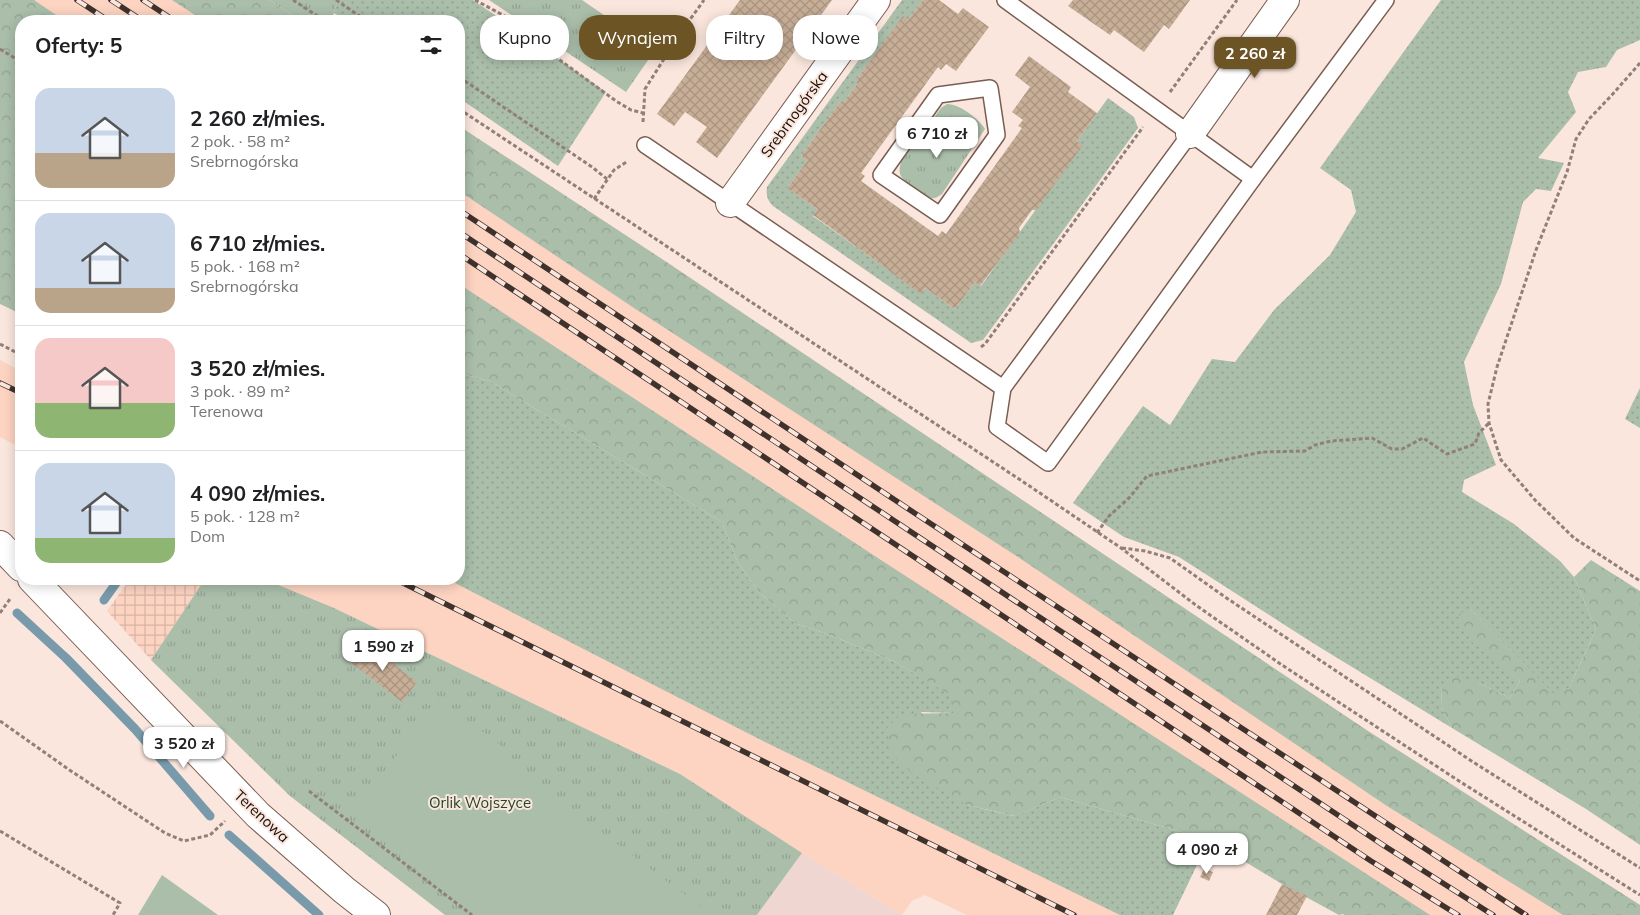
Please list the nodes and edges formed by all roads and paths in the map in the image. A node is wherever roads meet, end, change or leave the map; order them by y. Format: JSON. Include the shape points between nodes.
{"nodes":[{"id":1,"x":293,"y":0,"type":"edge"},
{"id":2,"x":336,"y":0,"type":"edge"},
{"id":3,"x":475,"y":0,"type":"edge"},
{"id":4,"x":704,"y":0,"type":"edge"},
{"id":5,"x":876,"y":0,"type":"edge"},
{"id":6,"x":1005,"y":0,"type":"edge"},
{"id":7,"x":1237,"y":0,"type":"edge"},
{"id":8,"x":1285,"y":0,"type":"edge"},
{"id":9,"x":1386,"y":0,"type":"edge"},
{"id":10,"x":316,"y":15,"type":"edge"},
{"id":11,"x":358,"y":15,"type":"edge"},
{"id":12,"x":0,"y":49,"type":"edge"},
{"id":13,"x":15,"y":58,"type":"edge"},
{"id":14,"x":1640,"y":63,"type":"edge"},
{"id":15,"x":465,"y":81,"type":"edge"},
{"id":16,"x":990,"y":88,"type":"joint"},
{"id":17,"x":1156,"y":109,"type":"junction"},
{"id":18,"x":643,"y":112,"type":"junction"},
{"id":19,"x":465,"y":113,"type":"edge"},
{"id":20,"x":1190,"y":134,"type":"junction"},
{"id":21,"x":645,"y":145,"type":"junction"},
{"id":22,"x":607,"y":179,"type":"junction"},
{"id":23,"x":1253,"y":179,"type":"junction"},
{"id":24,"x":594,"y":199,"type":"junction"},
{"id":25,"x":730,"y":204,"type":"junction"},
{"id":26,"x":0,"y":344,"type":"edge"},
{"id":27,"x":15,"y":351,"type":"edge"},
{"id":28,"x":1003,"y":388,"type":"junction"},
{"id":29,"x":1489,"y":423,"type":"junction"},
{"id":30,"x":1097,"y":533,"type":"junction"},
{"id":31,"x":0,"y":545,"type":"edge"},
{"id":32,"x":1121,"y":548,"type":"junction"},
{"id":33,"x":15,"y":561,"type":"edge"},
{"id":34,"x":1640,"y":581,"type":"edge"},
{"id":35,"x":38,"y":585,"type":"edge"},
{"id":36,"x":0,"y":721,"type":"edge"},
{"id":37,"x":309,"y":791,"type":"dead end"},
{"id":38,"x":230,"y":816,"type":"dead end"},
{"id":39,"x":0,"y":831,"type":"edge"},
{"id":40,"x":1640,"y":868,"type":"edge"},
{"id":41,"x":1640,"y":895,"type":"edge"},
{"id":42,"x":113,"y":915,"type":"edge"},
{"id":43,"x":376,"y":915,"type":"edge"},
{"id":44,"x":472,"y":915,"type":"edge"}],
"edges":[{"from":1,"to":10,"type":"path"},
{"from":2,"to":11,"type":"path"},
{"from":3,"to":18,"type":"path","via":[[512,20],[531,39],[616,101],[631,110]]},
{"from":4,"to":18,"type":"path","via":[[645,89]]},
{"from":5,"to":25,"type":"street","name":"Srebrnogórska"},
{"from":6,"to":17,"type":"lane"},
{"from":7,"to":17,"type":"path"},
{"from":8,"to":20,"type":"street"},
{"from":9,"to":23,"type":"lane"},
{"from":12,"to":13,"type":"path"},
{"from":14,"to":29,"type":"path","via":[[1589,119],[1576,139],[1497,367],[1488,404]]},
{"from":15,"to":22,"type":"path"},
{"from":16,"to":16,"type":"lane","via":[[938,95],[881,175],[940,215],[997,136]]},
{"from":17,"to":20,"type":"lane"},
{"from":18,"to":21,"type":"path"},
{"from":19,"to":24,"type":"path"},
{"from":20,"to":23,"type":"lane"},
{"from":20,"to":28,"type":"lane"},
{"from":21,"to":22,"type":"path"},
{"from":21,"to":25,"type":"lane"},
{"from":22,"to":24,"type":"path"},
{"from":23,"to":28,"type":"lane","via":[[1048,463],[997,428]]},
{"from":24,"to":30,"type":"path"},
{"from":25,"to":28,"type":"lane"},
{"from":26,"to":27,"type":"path"},
{"from":29,"to":30,"type":"path","via":[[1479,433],[1475,444],[1447,454],[1423,438],[1402,449],[1392,449],[1372,438],[1331,440],[1305,451],[1262,452],[1147,476]]},
{"from":29,"to":34,"type":"path","via":[[1501,460],[1535,500],[1574,538]]},
{"from":30,"to":32,"type":"path"},
{"from":31,"to":33,"type":"street"},
{"from":32,"to":40,"type":"path","via":[[1170,558],[1470,760]]},
{"from":32,"to":41,"type":"path","via":[[1197,606],[1290,670]]},
{"from":35,"to":43,"type":"street","name":"Terenowa","via":[[258,815]]},
{"from":36,"to":38,"type":"path","via":[[157,828],[184,841],[210,835]]},
{"from":37,"to":44,"type":"path"},
{"from":39,"to":42,"type":"path","via":[[120,903]]}]}
